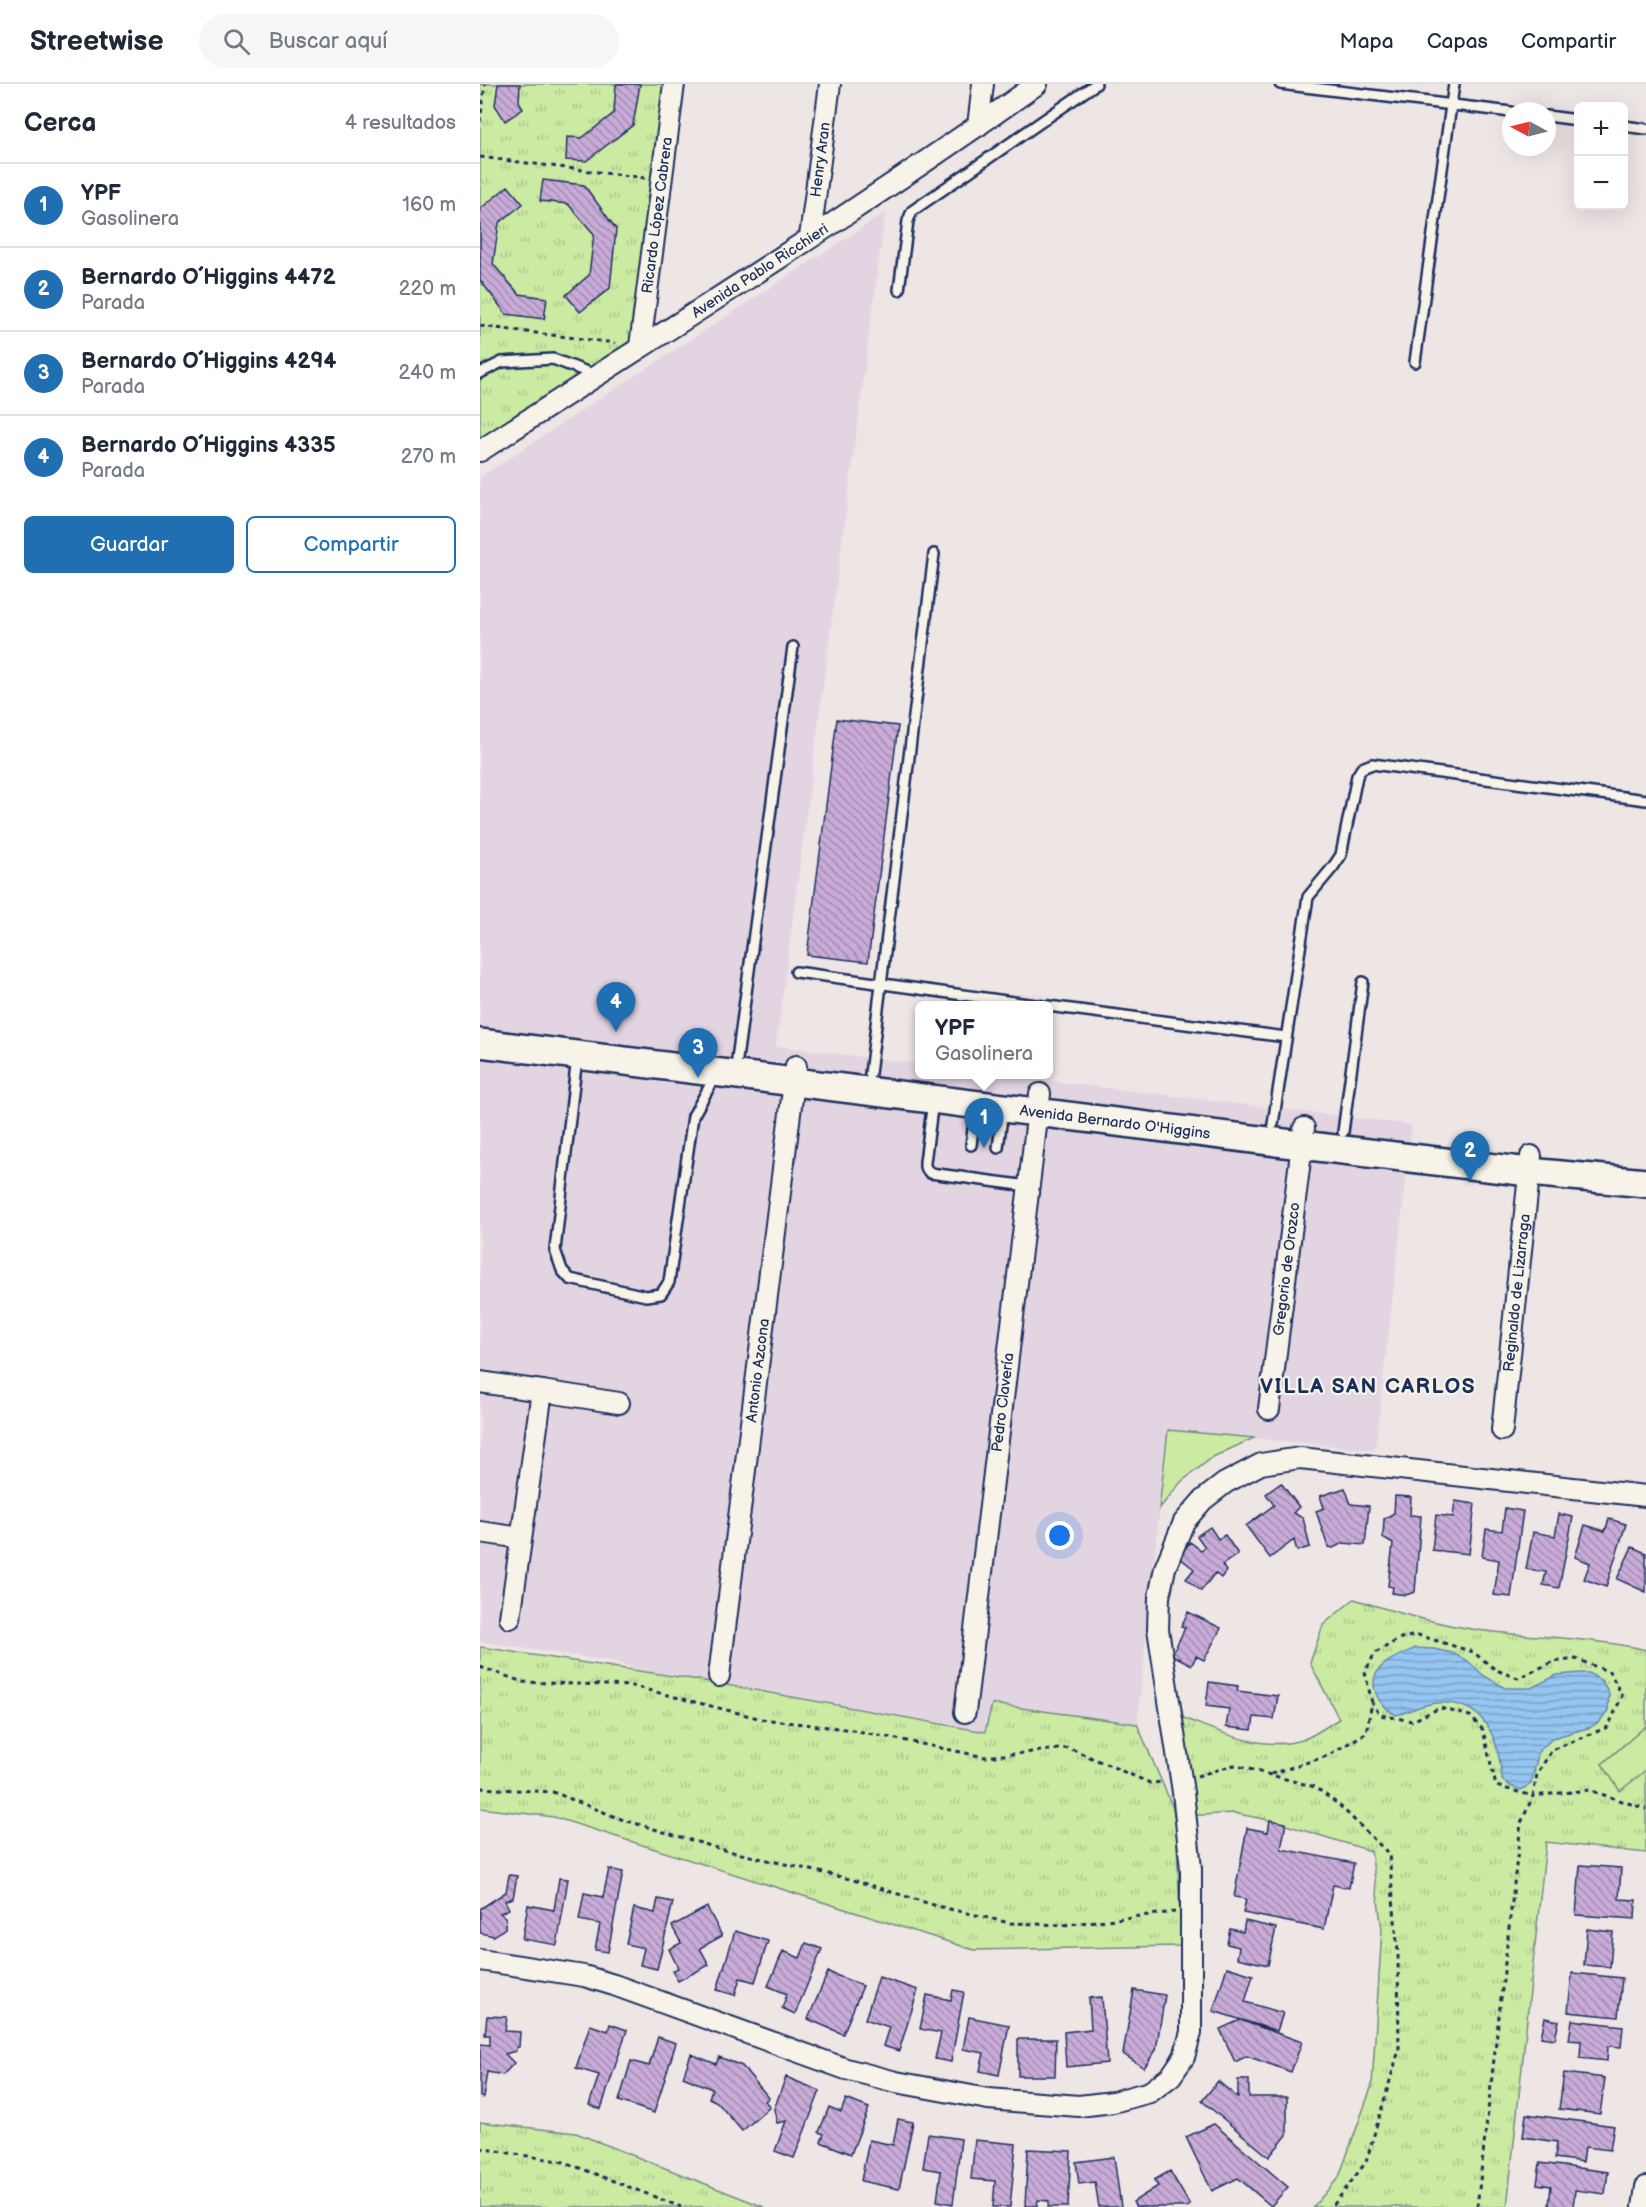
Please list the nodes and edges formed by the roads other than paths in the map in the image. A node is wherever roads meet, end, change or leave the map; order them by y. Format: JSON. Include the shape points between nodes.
{"nodes":[{"id":1,"x":674,"y":84,"type":"edge"},
{"id":2,"x":830,"y":84,"type":"edge"},
{"id":3,"x":984,"y":84,"type":"edge"},
{"id":4,"x":1037,"y":84,"type":"edge"},
{"id":5,"x":1096,"y":84,"type":"edge"},
{"id":6,"x":1280,"y":84,"type":"edge"},
{"id":7,"x":1454,"y":84,"type":"edge"},
{"id":8,"x":1451,"y":104,"type":"junction"},
{"id":9,"x":1502,"y":111,"type":"edge"},
{"id":10,"x":1556,"y":117,"type":"edge"},
{"id":11,"x":1574,"y":119,"type":"edge"},
{"id":12,"x":978,"y":126,"type":"junction"},
{"id":13,"x":1628,"y":127,"type":"edge"},
{"id":14,"x":1646,"y":129,"type":"edge"},
{"id":15,"x":810,"y":237,"type":"junction"},
{"id":16,"x":898,"y":290,"type":"dead end"},
{"id":17,"x":640,"y":346,"type":"junction"},
{"id":18,"x":1415,"y":362,"type":"dead end"},
{"id":19,"x":480,"y":373,"type":"edge"},
{"id":20,"x":596,"y":375,"type":"junction"},
{"id":21,"x":480,"y":451,"type":"edge"},
{"id":22,"x":934,"y":554,"type":"dead end"},
{"id":23,"x":793,"y":647,"type":"dead end"},
{"id":24,"x":1646,"y":800,"type":"edge"},
{"id":25,"x":796,"y":972,"type":"dead end"},
{"id":26,"x":1363,"y":982,"type":"dead end"},
{"id":27,"x":882,"y":985,"type":"junction"},
{"id":28,"x":1011,"y":1001,"type":"edge"},
{"id":29,"x":1053,"y":1007,"type":"edge"},
{"id":30,"x":480,"y":1029,"type":"edge"},
{"id":31,"x":1286,"y":1037,"type":"junction"},
{"id":32,"x":480,"y":1043,"type":"edge"},
{"id":33,"x":551,"y":1044,"type":"junction"},
{"id":34,"x":578,"y":1055,"type":"junction"},
{"id":35,"x":730,"y":1068,"type":"junction"},
{"id":36,"x":795,"y":1074,"type":"junction"},
{"id":37,"x":869,"y":1082,"type":"junction"},
{"id":38,"x":934,"y":1098,"type":"junction"},
{"id":39,"x":1039,"y":1102,"type":"junction"},
{"id":40,"x":976,"y":1104,"type":"junction"},
{"id":41,"x":1004,"y":1107,"type":"junction"},
{"id":42,"x":1273,"y":1124,"type":"junction"},
{"id":43,"x":1343,"y":1132,"type":"junction"},
{"id":44,"x":1303,"y":1136,"type":"junction"},
{"id":45,"x":971,"y":1145,"type":"dead end"},
{"id":46,"x":998,"y":1148,"type":"dead end"},
{"id":47,"x":1530,"y":1164,"type":"junction"},
{"id":48,"x":1646,"y":1168,"type":"edge"},
{"id":49,"x":1646,"y":1183,"type":"edge"},
{"id":50,"x":1029,"y":1186,"type":"junction"},
{"id":51,"x":480,"y":1382,"type":"edge"},
{"id":52,"x":542,"y":1391,"type":"junction"},
{"id":53,"x":619,"y":1403,"type":"dead end"},
{"id":54,"x":1269,"y":1409,"type":"dead end"},
{"id":55,"x":1502,"y":1430,"type":"dead end"},
{"id":56,"x":1646,"y":1496,"type":"edge"},
{"id":57,"x":480,"y":1532,"type":"edge"},
{"id":58,"x":521,"y":1538,"type":"junction"},
{"id":59,"x":510,"y":1617,"type":"dead end"},
{"id":60,"x":719,"y":1676,"type":"dead end"},
{"id":61,"x":965,"y":1712,"type":"dead end"},
{"id":62,"x":480,"y":1960,"type":"edge"},
{"id":63,"x":1646,"y":2187,"type":"edge"},
{"id":64,"x":1643,"y":2207,"type":"edge"}],
"edges":[{"from":1,"to":17,"type":"street","name":"Ricardo López Cabrera"},
{"from":2,"to":15,"type":"street","name":"Henry Aran"},
{"from":3,"to":12,"type":"street"},
{"from":4,"to":12,"type":"street","name":"Avenida Pablo Ricchieri"},
{"from":5,"to":16,"type":"lane","via":[[912,211]]},
{"from":6,"to":8,"type":"lane"},
{"from":7,"to":8,"type":"lane"},
{"from":8,"to":9,"type":"lane"},
{"from":8,"to":18,"type":"lane"},
{"from":10,"to":11,"type":"lane"},
{"from":12,"to":15,"type":"street","name":"Avenida Pablo Ricchieri"},
{"from":13,"to":14,"type":"lane"},
{"from":15,"to":17,"type":"street","name":"Avenida Pablo Ricchieri"},
{"from":17,"to":20,"type":"street","name":"Avenida Pablo Ricchieri"},
{"from":19,"to":20,"type":"lane","via":[[502,362],[553,360]]},
{"from":20,"to":21,"type":"street","name":"Avenida Pablo Ricchieri"},
{"from":22,"to":27,"type":"lane"},
{"from":23,"to":35,"type":"lane"},
{"from":24,"to":31,"type":"lane","via":[[1372,764],[1362,768],[1341,855],[1308,897]]},
{"from":25,"to":27,"type":"lane"},
{"from":26,"to":43,"type":"lane"},
{"from":27,"to":28,"type":"lane"},
{"from":27,"to":37,"type":"lane"},
{"from":29,"to":31,"type":"lane"},
{"from":30,"to":33,"type":"main road","name":"Avenida Bernardo O'Higgins"},
{"from":31,"to":42,"type":"lane"},
{"from":32,"to":33,"type":"main road","name":"Avenida Bernardo O'Higgins"},
{"from":33,"to":34,"type":"main road","name":"Avenida Bernardo O'Higgins"},
{"from":33,"to":35,"type":"main road","name":"Avenida Bernardo O'Higgins"},
{"from":34,"to":35,"type":"main road","name":"Avenida Bernardo O'Higgins"},
{"from":34,"to":35,"type":"lane","via":[[555,1250],[570,1279],[646,1296],[661,1294],[669,1282],[693,1116]]},
{"from":35,"to":36,"type":"main road","name":"Avenida Bernardo O'Higgins"},
{"from":36,"to":37,"type":"main road","name":"Avenida Bernardo O'Higgins"},
{"from":36,"to":60,"type":"street","name":"Antonio Azcona"},
{"from":37,"to":38,"type":"main road","name":"Avenida Bernardo O'Higgins"},
{"from":37,"to":39,"type":"main road","name":"Avenida Bernardo O'Higgins"},
{"from":38,"to":40,"type":"main road","name":"Avenida Bernardo O'Higgins"},
{"from":38,"to":50,"type":"lane","via":[[925,1167],[934,1175],[994,1177]]},
{"from":39,"to":41,"type":"main road","name":"Avenida Bernardo O'Higgins"},
{"from":39,"to":42,"type":"main road","name":"Avenida Bernardo O'Higgins"},
{"from":39,"to":44,"type":"main road","name":"Avenida Bernardo O'Higgins"},
{"from":39,"to":50,"type":"street","name":"Pedro Clavería"},
{"from":40,"to":41,"type":"main road","name":"Avenida Bernardo O'Higgins"},
{"from":40,"to":45,"type":"lane"},
{"from":41,"to":46,"type":"lane"},
{"from":42,"to":44,"type":"main road","name":"Avenida Bernardo O'Higgins"},
{"from":43,"to":44,"type":"main road","name":"Avenida Bernardo O'Higgins"},
{"from":43,"to":47,"type":"main road","name":"Avenida Bernardo O'Higgins"},
{"from":44,"to":47,"type":"main road","name":"Avenida Bernardo O'Higgins"},
{"from":44,"to":54,"type":"street","name":"Gregorio de Orozco"},
{"from":47,"to":48,"type":"main road","name":"Avenida Bernardo O'Higgins"},
{"from":47,"to":49,"type":"main road","name":"Avenida Bernardo O'Higgins"},
{"from":47,"to":55,"type":"street","name":"Reginaldo de Lizarraga"},
{"from":50,"to":61,"type":"street","name":"Pedro Clavería"},
{"from":51,"to":52,"type":"street"},
{"from":52,"to":53,"type":"street"},
{"from":52,"to":58,"type":"street"},
{"from":56,"to":62,"type":"street","via":[[1300,1458],[1261,1464],[1225,1482],[1184,1522],[1166,1568],[1159,1597],[1158,1629],[1191,1869],[1191,2032],[1184,2057],[1171,2076],[1150,2092],[1079,2106],[988,2099],[896,2082],[846,2069],[614,1984],[561,1971]]},
{"from":57,"to":58,"type":"street"},
{"from":58,"to":59,"type":"street"},
{"from":63,"to":64,"type":"street"}]}
